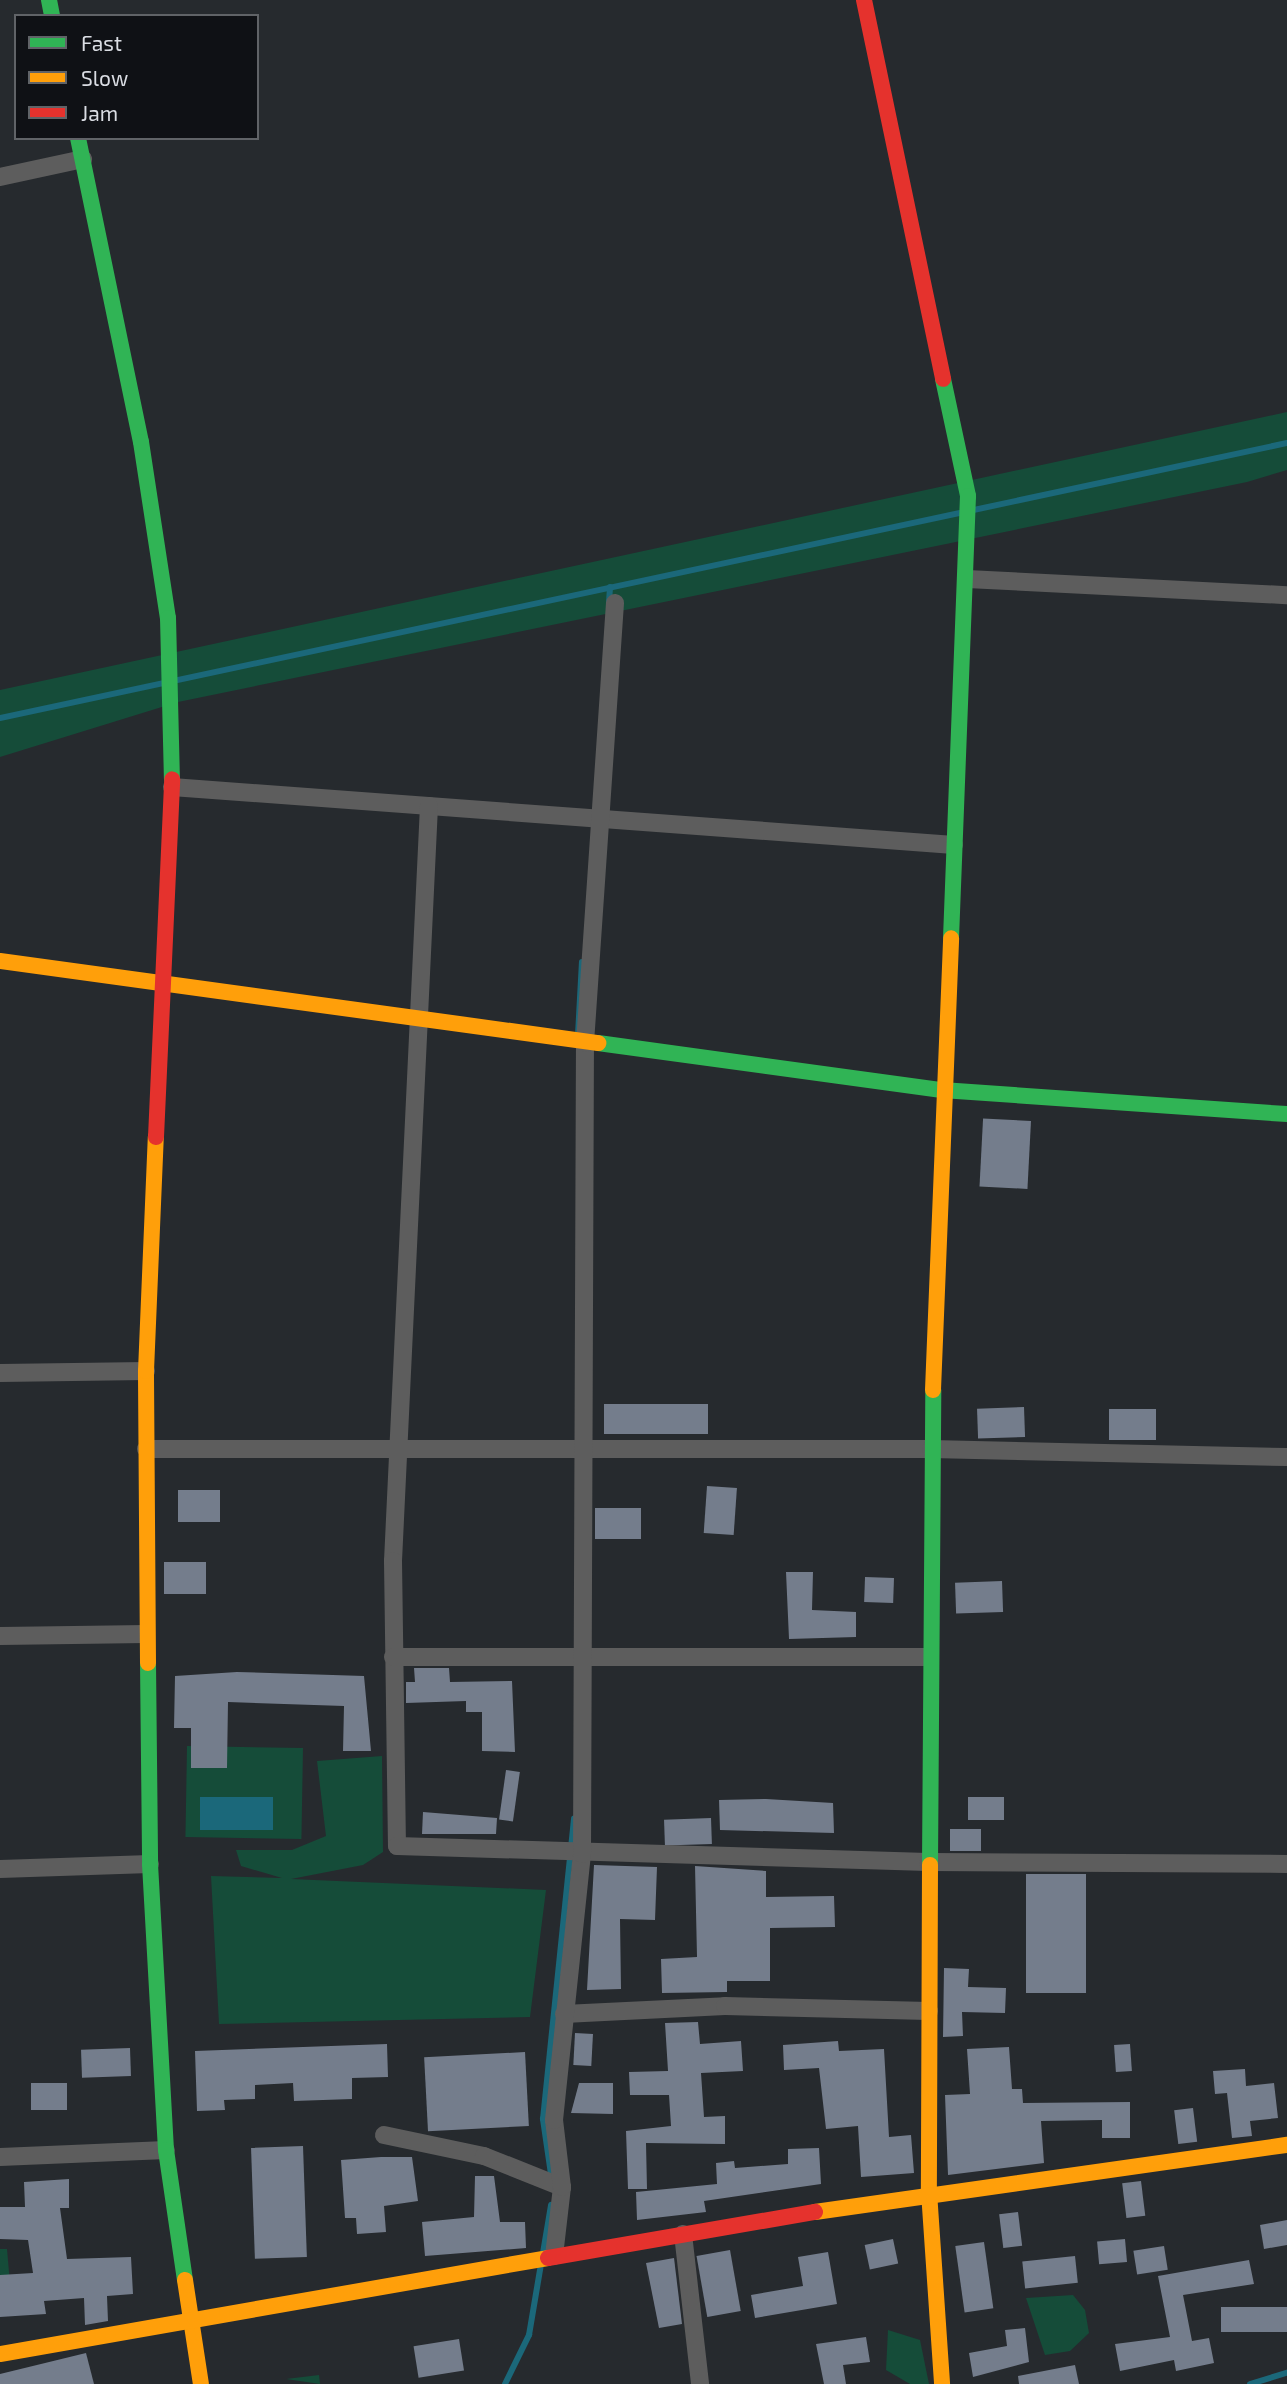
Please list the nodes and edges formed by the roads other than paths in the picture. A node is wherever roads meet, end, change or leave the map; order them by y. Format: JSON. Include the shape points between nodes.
{"nodes":[{"id":1,"x":864,"y":0,"type":"edge"},
{"id":2,"x":78,"y":140,"type":"edge"},
{"id":3,"x":83,"y":159,"type":"junction"},
{"id":4,"x":0,"y":177,"type":"edge"},
{"id":5,"x":967,"y":579,"type":"junction"},
{"id":6,"x":1287,"y":595,"type":"edge"},
{"id":7,"x":615,"y":603,"type":"dead end"},
{"id":8,"x":172,"y":787,"type":"junction"},
{"id":9,"x":429,"y":806,"type":"junction"},
{"id":10,"x":601,"y":819,"type":"junction"},
{"id":11,"x":954,"y":845,"type":"junction"},
{"id":12,"x":0,"y":961,"type":"edge"},
{"id":13,"x":166,"y":984,"type":"junction"},
{"id":14,"x":419,"y":1020,"type":"junction"},
{"id":15,"x":585,"y":1043,"type":"junction"},
{"id":16,"x":942,"y":1090,"type":"junction"},
{"id":17,"x":1287,"y":1114,"type":"edge"},
{"id":18,"x":146,"y":1371,"type":"junction"},
{"id":19,"x":0,"y":1373,"type":"edge"},
{"id":20,"x":398,"y":1448,"type":"junction"},
{"id":21,"x":146,"y":1449,"type":"junction"},
{"id":22,"x":931,"y":1449,"type":"junction"},
{"id":23,"x":582,"y":1450,"type":"junction"},
{"id":24,"x":1287,"y":1457,"type":"edge"},
{"id":25,"x":146,"y":1634,"type":"junction"},
{"id":26,"x":0,"y":1636,"type":"edge"},
{"id":27,"x":583,"y":1656,"type":"junction"},
{"id":28,"x":393,"y":1657,"type":"junction"},
{"id":29,"x":930,"y":1657,"type":"junction"},
{"id":30,"x":582,"y":1854,"type":"junction"},
{"id":31,"x":928,"y":1862,"type":"junction"},
{"id":32,"x":150,"y":1864,"type":"junction"},
{"id":33,"x":1287,"y":1864,"type":"edge"},
{"id":34,"x":0,"y":1869,"type":"edge"},
{"id":35,"x":929,"y":2011,"type":"junction"},
{"id":36,"x":564,"y":2014,"type":"junction"},
{"id":37,"x":384,"y":2135,"type":"dead end"},
{"id":38,"x":1287,"y":2145,"type":"edge"},
{"id":39,"x":166,"y":2150,"type":"junction"},
{"id":40,"x":0,"y":2157,"type":"edge"},
{"id":41,"x":562,"y":2187,"type":"junction"},
{"id":42,"x":929,"y":2192,"type":"junction"},
{"id":43,"x":683,"y":2234,"type":"junction"},
{"id":44,"x":554,"y":2256,"type":"junction"},
{"id":45,"x":196,"y":2318,"type":"junction"},
{"id":46,"x":0,"y":2354,"type":"edge"},
{"id":47,"x":201,"y":2384,"type":"edge"},
{"id":48,"x":700,"y":2384,"type":"edge"},
{"id":49,"x":942,"y":2384,"type":"edge"}],
"edges":[{"from":1,"to":5,"type":"street","via":[[968,496]]},
{"from":2,"to":3,"type":"street"},
{"from":3,"to":4,"type":"street"},
{"from":3,"to":8,"type":"street","via":[[159,544],[168,618]]},
{"from":5,"to":6,"type":"street"},
{"from":5,"to":11,"type":"street"},
{"from":7,"to":10,"type":"street"},
{"from":8,"to":9,"type":"street"},
{"from":8,"to":13,"type":"street"},
{"from":9,"to":10,"type":"street"},
{"from":9,"to":14,"type":"street"},
{"from":10,"to":11,"type":"street"},
{"from":10,"to":15,"type":"street"},
{"from":11,"to":16,"type":"street"},
{"from":12,"to":13,"type":"street"},
{"from":13,"to":14,"type":"street"},
{"from":13,"to":18,"type":"street"},
{"from":14,"to":15,"type":"street"},
{"from":14,"to":20,"type":"street"},
{"from":15,"to":16,"type":"street"},
{"from":15,"to":23,"type":"street"},
{"from":16,"to":17,"type":"street"},
{"from":16,"to":22,"type":"street"},
{"from":18,"to":19,"type":"street"},
{"from":18,"to":21,"type":"street"},
{"from":20,"to":21,"type":"street"},
{"from":20,"to":23,"type":"street"},
{"from":20,"to":28,"type":"street"},
{"from":21,"to":25,"type":"street"},
{"from":22,"to":23,"type":"street"},
{"from":22,"to":24,"type":"street"},
{"from":22,"to":29,"type":"street"},
{"from":23,"to":27,"type":"street"},
{"from":25,"to":26,"type":"street"},
{"from":25,"to":32,"type":"street"},
{"from":27,"to":28,"type":"street"},
{"from":27,"to":29,"type":"street"},
{"from":27,"to":30,"type":"street"},
{"from":28,"to":30,"type":"street","via":[[397,1846]]},
{"from":29,"to":31,"type":"street"},
{"from":30,"to":31,"type":"street"},
{"from":30,"to":36,"type":"street"},
{"from":31,"to":33,"type":"street"},
{"from":31,"to":35,"type":"street"},
{"from":32,"to":34,"type":"street"},
{"from":32,"to":39,"type":"street"},
{"from":35,"to":36,"type":"street","via":[[725,2006]]},
{"from":35,"to":42,"type":"street"},
{"from":36,"to":41,"type":"street","via":[[554,2120]]},
{"from":37,"to":41,"type":"street","via":[[484,2156]]},
{"from":38,"to":42,"type":"street"},
{"from":39,"to":40,"type":"street"},
{"from":39,"to":45,"type":"street"},
{"from":41,"to":44,"type":"street"},
{"from":42,"to":43,"type":"street"},
{"from":42,"to":49,"type":"street"},
{"from":43,"to":44,"type":"street"},
{"from":43,"to":48,"type":"street"},
{"from":44,"to":45,"type":"street"},
{"from":45,"to":46,"type":"street"},
{"from":45,"to":47,"type":"street"}]}
